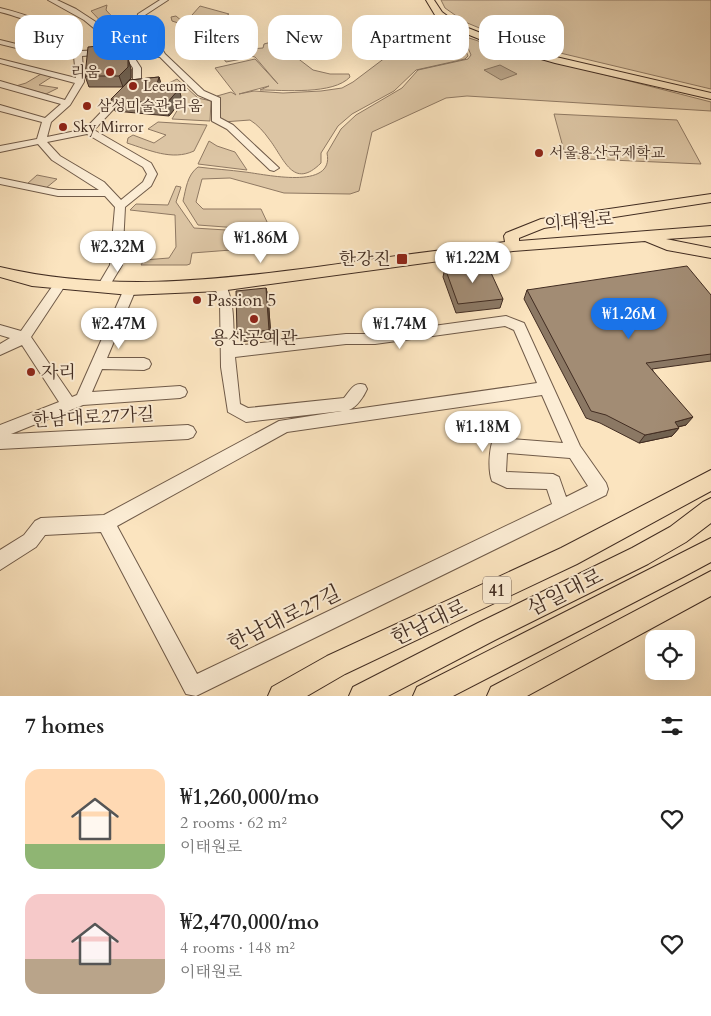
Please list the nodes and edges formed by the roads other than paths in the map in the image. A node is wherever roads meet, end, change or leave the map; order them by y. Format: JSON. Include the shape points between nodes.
{"nodes":[{"id":1,"x":52,"y":0,"type":"edge"},
{"id":2,"x":165,"y":0,"type":"edge"},
{"id":3,"x":430,"y":0,"type":"edge"},
{"id":4,"x":0,"y":10,"type":"edge"},
{"id":5,"x":19,"y":15,"type":"edge"},
{"id":6,"x":142,"y":15,"type":"edge"},
{"id":7,"x":93,"y":24,"type":"edge"},
{"id":8,"x":0,"y":42,"type":"edge"},
{"id":9,"x":15,"y":46,"type":"edge"},
{"id":10,"x":165,"y":58,"type":"edge"},
{"id":11,"x":78,"y":60,"type":"edge"},
{"id":12,"x":130,"y":60,"type":"edge"},
{"id":13,"x":4,"y":62,"type":"edge"},
{"id":14,"x":0,"y":69,"type":"edge"},
{"id":15,"x":80,"y":82,"type":"junction"},
{"id":16,"x":0,"y":84,"type":"edge"},
{"id":17,"x":710,"y":96,"type":"edge"},
{"id":18,"x":67,"y":102,"type":"junction"},
{"id":19,"x":0,"y":108,"type":"edge"},
{"id":20,"x":47,"y":121,"type":"junction"},
{"id":21,"x":88,"y":131,"type":"junction"},
{"id":22,"x":41,"y":141,"type":"junction"},
{"id":23,"x":2,"y":146,"type":"edge"},
{"id":24,"x":274,"y":168,"type":"dead end"},
{"id":25,"x":0,"y":181,"type":"edge"},
{"id":26,"x":108,"y":193,"type":"junction"},
{"id":27,"x":711,"y":198,"type":"edge"},
{"id":28,"x":120,"y":206,"type":"junction"},
{"id":29,"x":711,"y":223,"type":"edge"},
{"id":30,"x":711,"y":231,"type":"edge"},
{"id":31,"x":644,"y":236,"type":"junction"},
{"id":32,"x":711,"y":242,"type":"edge"},
{"id":33,"x":513,"y":246,"type":"junction"},
{"id":34,"x":711,"y":252,"type":"edge"},
{"id":35,"x":0,"y":272,"type":"edge"},
{"id":36,"x":60,"y":284,"type":"junction"},
{"id":37,"x":220,"y":285,"type":"junction"},
{"id":38,"x":103,"y":287,"type":"junction"},
{"id":39,"x":130,"y":289,"type":"junction"},
{"id":40,"x":0,"y":330,"type":"edge"},
{"id":41,"x":24,"y":337,"type":"junction"},
{"id":42,"x":0,"y":350,"type":"edge"},
{"id":43,"x":228,"y":352,"type":"junction"},
{"id":44,"x":98,"y":363,"type":"junction"},
{"id":45,"x":144,"y":364,"type":"dead end"},
{"id":46,"x":546,"y":388,"type":"junction"},
{"id":47,"x":360,"y":389,"type":"dead end"},
{"id":48,"x":180,"y":392,"type":"dead end"},
{"id":49,"x":75,"y":401,"type":"junction"},
{"id":50,"x":0,"y":432,"type":"edge"},
{"id":51,"x":188,"y":432,"type":"dead end"},
{"id":52,"x":0,"y":442,"type":"edge"},
{"id":53,"x":574,"y":450,"type":"junction"},
{"id":54,"x":711,"y":480,"type":"edge"},
{"id":55,"x":562,"y":508,"type":"junction"},
{"id":56,"x":711,"y":509,"type":"edge"},
{"id":57,"x":106,"y":523,"type":"junction"},
{"id":58,"x":711,"y":549,"type":"edge"},
{"id":59,"x":0,"y":561,"type":"edge"},
{"id":60,"x":711,"y":583,"type":"edge"},
{"id":61,"x":281,"y":696,"type":"edge"},
{"id":62,"x":362,"y":696,"type":"edge"},
{"id":63,"x":426,"y":696,"type":"edge"},
{"id":64,"x":500,"y":696,"type":"edge"}],
"edges":[{"from":1,"to":7,"type":"street","via":[[79,12]]},
{"from":2,"to":6,"type":"street"},
{"from":3,"to":17,"type":"main road","via":[[431,6],[446,20],[496,43]]},
{"from":4,"to":5,"type":"street"},
{"from":8,"to":9,"type":"street"},
{"from":10,"to":24,"type":"street","via":[[201,93],[217,100],[215,119],[230,127]]},
{"from":11,"to":15,"type":"street"},
{"from":12,"to":21,"type":"street","via":[[137,69],[137,80]]},
{"from":13,"to":14,"type":"street"},
{"from":13,"to":15,"type":"street"},
{"from":15,"to":18,"type":"street"},
{"from":16,"to":18,"type":"street"},
{"from":18,"to":20,"type":"street"},
{"from":19,"to":20,"type":"street"},
{"from":20,"to":22,"type":"street"},
{"from":21,"to":22,"type":"street"},
{"from":21,"to":28,"type":"street","via":[[147,165],[152,174],[147,184]]},
{"from":22,"to":23,"type":"street"},
{"from":22,"to":26,"type":"street","via":[[56,158],[100,184]]},
{"from":25,"to":26,"type":"street","via":[[58,194]]},
{"from":26,"to":28,"type":"street"},
{"from":27,"to":33,"type":"main road","via":[[541,224],[511,236]]},
{"from":28,"to":38,"type":"street","via":[[116,265]]},
{"from":29,"to":31,"type":"main road","name":"이태원로","via":[[683,225]]},
{"from":30,"to":31,"type":"main road","name":"이태원로"},
{"from":31,"to":32,"type":"main road","name":"이태원로"},
{"from":31,"to":33,"type":"main road","name":"이태원로"},
{"from":31,"to":34,"type":"main road","name":"이태원로","via":[[667,245]]},
{"from":33,"to":37,"type":"main road","name":"이태원로"},
{"from":35,"to":36,"type":"main road","name":"이태원로"},
{"from":36,"to":38,"type":"main road","name":"이태원로"},
{"from":36,"to":41,"type":"street"},
{"from":37,"to":39,"type":"main road","name":"이태원로"},
{"from":37,"to":43,"type":"street","via":[[226,302]]},
{"from":38,"to":39,"type":"main road","name":"이태원로"},
{"from":39,"to":44,"type":"street"},
{"from":40,"to":41,"type":"street"},
{"from":41,"to":42,"type":"street"},
{"from":41,"to":49,"type":"street"},
{"from":43,"to":46,"type":"street","via":[[346,339],[375,339],[506,321],[519,327]]},
{"from":43,"to":47,"type":"street","via":[[233,407],[246,415],[348,404]]},
{"from":44,"to":45,"type":"street"},
{"from":44,"to":49,"type":"street"},
{"from":46,"to":53,"type":"street","name":"한남대로27길"},
{"from":46,"to":57,"type":"street","via":[[284,426]]},
{"from":48,"to":49,"type":"street","name":"한남대로27가길"},
{"from":49,"to":50,"type":"street","name":"한남대로27가길"},
{"from":51,"to":52,"type":"street","name":"한남대로27가길"},
{"from":53,"to":55,"type":"street","name":"한남대로27길","via":[[600,489]]},
{"from":53,"to":55,"type":"street","via":[[499,445],[498,476],[507,480],[553,482]]},
{"from":54,"to":61,"type":"main road","name":"한남대로","number":"41","via":[[569,556],[336,665]]},
{"from":55,"to":57,"type":"street","name":"한남대로27길","via":[[193,687]]},
{"from":56,"to":62,"type":"main road","name":"삼일대로","via":[[696,524],[630,560],[445,651]]},
{"from":57,"to":59,"type":"street","via":[[41,527],[30,541]]},
{"from":58,"to":63,"type":"main road","name":"삼일대로"},
{"from":60,"to":64,"type":"main road"}]}
